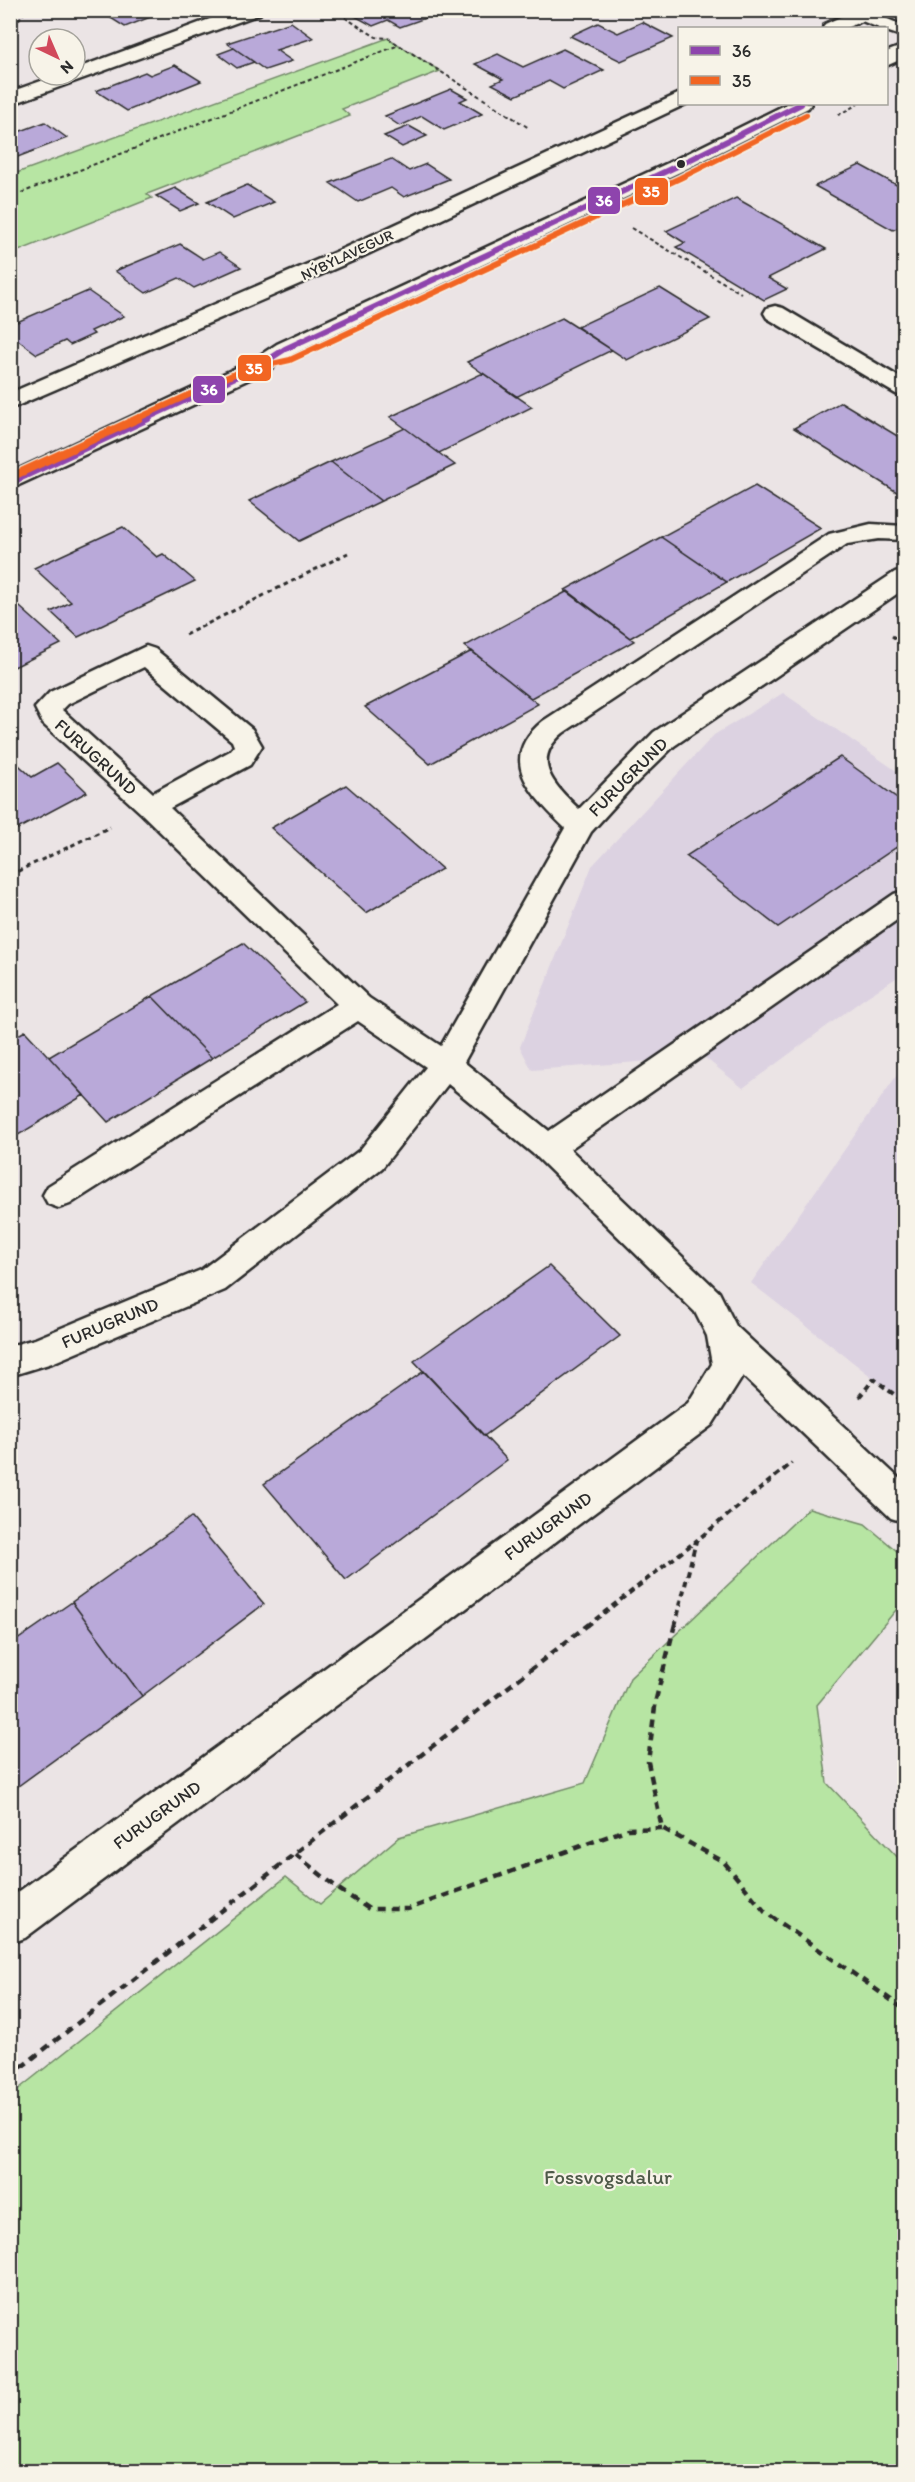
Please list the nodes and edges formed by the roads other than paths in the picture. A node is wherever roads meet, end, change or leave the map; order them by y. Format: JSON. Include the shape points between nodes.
{"nodes":[{"id":1,"x":253,"y":10,"type":"edge"},
{"id":2,"x":868,"y":13,"type":"edge"},
{"id":3,"x":834,"y":27,"type":"edge"},
{"id":4,"x":904,"y":32,"type":"edge"},
{"id":5,"x":904,"y":51,"type":"edge"},
{"id":6,"x":888,"y":59,"type":"edge"},
{"id":7,"x":10,"y":99,"type":"edge"},
{"id":8,"x":678,"y":100,"type":"edge"},
{"id":9,"x":799,"y":105,"type":"edge"},
{"id":10,"x":775,"y":313,"type":"road end"},
{"id":11,"x":285,"y":348,"type":"junction"},
{"id":12,"x":904,"y":389,"type":"edge"},
{"id":13,"x":10,"y":402,"type":"edge"},
{"id":14,"x":10,"y":464,"type":"edge"},
{"id":15,"x":10,"y":482,"type":"edge"},
{"id":16,"x":904,"y":532,"type":"edge"},
{"id":17,"x":904,"y":578,"type":"edge"},
{"id":18,"x":151,"y":806,"type":"junction"},
{"id":19,"x":580,"y":826,"type":"junction"},
{"id":20,"x":904,"y":901,"type":"edge"},
{"id":21,"x":358,"y":1006,"type":"junction"},
{"id":22,"x":446,"y":1065,"type":"junction"},
{"id":23,"x":548,"y":1148,"type":"junction"},
{"id":24,"x":59,"y":1195,"type":"dead end"},
{"id":25,"x":724,"y":1336,"type":"junction"},
{"id":26,"x":10,"y":1361,"type":"edge"},
{"id":27,"x":904,"y":1506,"type":"edge"},
{"id":28,"x":10,"y":1923,"type":"edge"}],
"edges":[{"from":1,"to":7,"type":"street"},
{"from":2,"to":3,"type":"street"},
{"from":2,"to":4,"type":"street"},
{"from":5,"to":6,"type":"street"},
{"from":8,"to":13,"type":"street","name":"NÝBÝLAVEGUR","via":[[200,321]]},
{"from":9,"to":11,"type":"street","via":[[675,167]]},
{"from":10,"to":12,"type":"street"},
{"from":11,"to":14,"type":"street","via":[[237,360]]},
{"from":11,"to":15,"type":"street","via":[[260,366]]},
{"from":16,"to":19,"type":"street","via":[[859,533],[838,540],[553,727],[537,743],[531,765],[537,780]]},
{"from":17,"to":19,"type":"street","name":"FURUGRUND","via":[[664,739]]},
{"from":18,"to":18,"type":"street","name":"FURUGRUND","via":[[52,718],[48,708],[59,698],[146,655],[242,735],[248,746],[240,758]]},
{"from":18,"to":21,"type":"street","name":"FURUGRUND"},
{"from":19,"to":22,"type":"street","name":"FURUGRUND"},
{"from":20,"to":23,"type":"street"},
{"from":21,"to":22,"type":"street","name":"FURUGRUND"},
{"from":21,"to":24,"type":"street"},
{"from":22,"to":23,"type":"street","name":"FURUGRUND"},
{"from":22,"to":26,"type":"street","name":"FURUGRUND","via":[[371,1160],[213,1280],[40,1353]]},
{"from":23,"to":25,"type":"street","name":"FURUGRUND","via":[[707,1302]]},
{"from":25,"to":27,"type":"street"},
{"from":25,"to":28,"type":"street","name":"FURUGRUND","via":[[730,1366],[700,1414]]}]}
